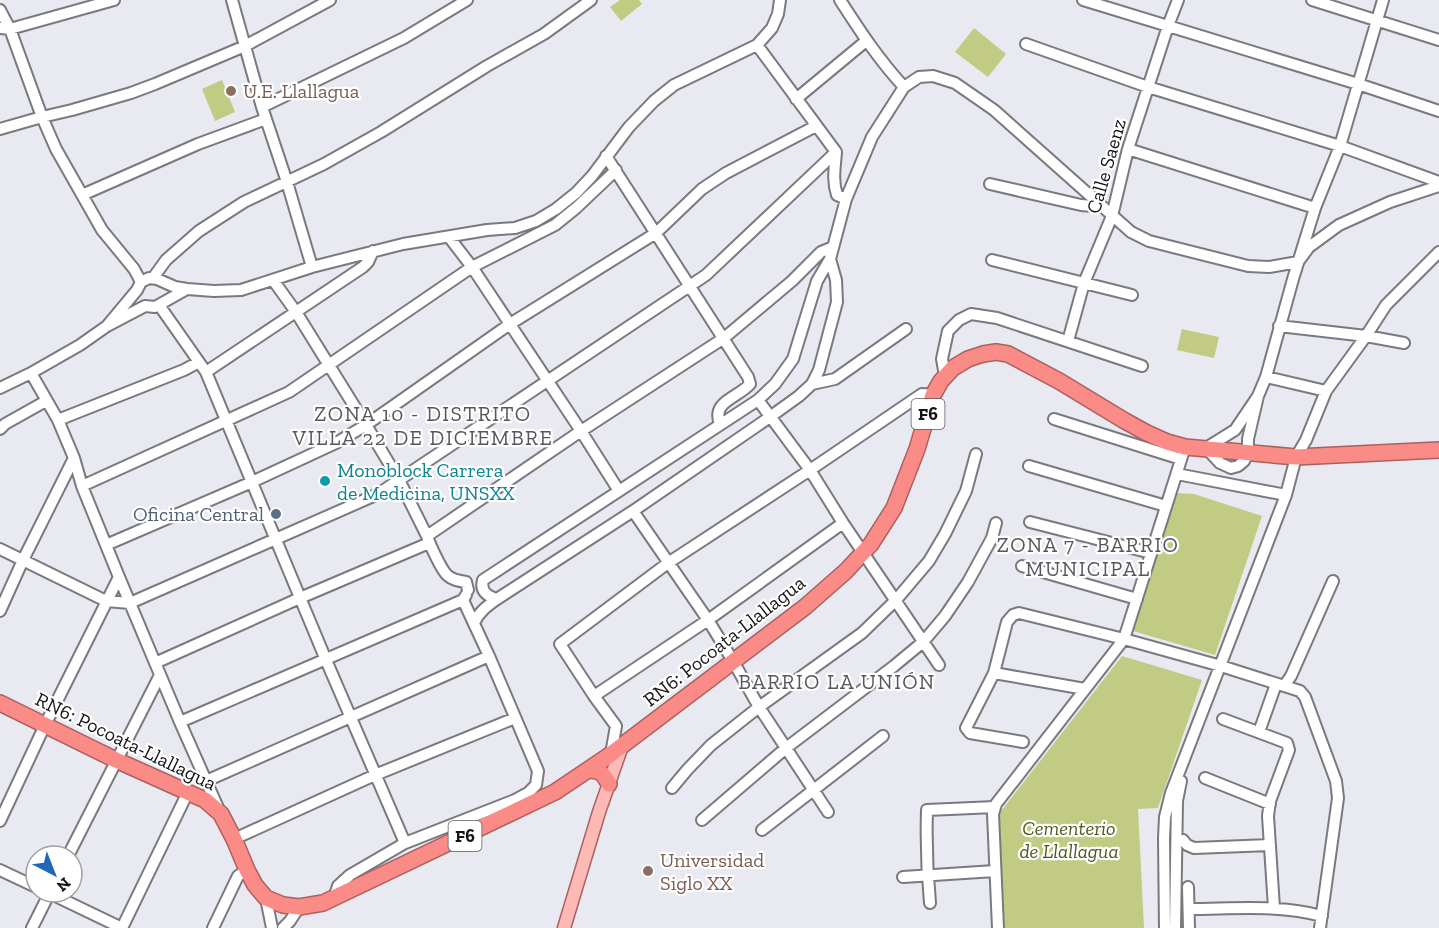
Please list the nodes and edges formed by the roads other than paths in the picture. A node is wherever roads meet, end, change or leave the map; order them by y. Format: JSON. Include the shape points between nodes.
{"nodes":[{"id":1,"x":114,"y":0,"type":"edge"},
{"id":2,"x":232,"y":0,"type":"edge"},
{"id":3,"x":330,"y":0,"type":"edge"},
{"id":4,"x":467,"y":0,"type":"edge"},
{"id":5,"x":591,"y":0,"type":"edge"},
{"id":6,"x":780,"y":0,"type":"edge"},
{"id":7,"x":840,"y":0,"type":"edge"},
{"id":8,"x":1083,"y":0,"type":"edge"},
{"id":9,"x":1178,"y":0,"type":"edge"},
{"id":10,"x":1312,"y":0,"type":"edge"},
{"id":11,"x":1383,"y":0,"type":"edge"},
{"id":12,"x":0,"y":10,"type":"edge"},
{"id":13,"x":1378,"y":20,"type":"junction"},
{"id":14,"x":1168,"y":26,"type":"junction"},
{"id":15,"x":5,"y":28,"type":"edge"},
{"id":16,"x":1439,"y":40,"type":"edge"},
{"id":17,"x":866,"y":41,"type":"junction"},
{"id":18,"x":1026,"y":44,"type":"dead end"},
{"id":19,"x":758,"y":45,"type":"junction"},
{"id":20,"x":245,"y":46,"type":"junction"},
{"id":21,"x":1358,"y":84,"type":"junction"},
{"id":22,"x":904,"y":87,"type":"junction"},
{"id":23,"x":1148,"y":87,"type":"junction"},
{"id":24,"x":796,"y":99,"type":"junction"},
{"id":25,"x":262,"y":108,"type":"junction"},
{"id":26,"x":1439,"y":111,"type":"edge"},
{"id":27,"x":42,"y":117,"type":"junction"},
{"id":28,"x":266,"y":119,"type":"junction"},
{"id":29,"x":816,"y":126,"type":"junction"},
{"id":30,"x":0,"y":129,"type":"edge"},
{"id":31,"x":1340,"y":146,"type":"junction"},
{"id":32,"x":1128,"y":149,"type":"junction"},
{"id":33,"x":836,"y":152,"type":"junction"},
{"id":34,"x":606,"y":156,"type":"junction"},
{"id":35,"x":616,"y":170,"type":"junction"},
{"id":36,"x":287,"y":182,"type":"junction"},
{"id":37,"x":990,"y":184,"type":"dead end"},
{"id":38,"x":1439,"y":184,"type":"edge"},
{"id":39,"x":82,"y":195,"type":"junction"},
{"id":40,"x":846,"y":198,"type":"junction"},
{"id":41,"x":1103,"y":207,"type":"junction"},
{"id":42,"x":1315,"y":208,"type":"junction"},
{"id":43,"x":1112,"y":216,"type":"junction"},
{"id":44,"x":656,"y":233,"type":"junction"},
{"id":45,"x":449,"y":237,"type":"junction"},
{"id":46,"x":833,"y":247,"type":"junction"},
{"id":47,"x":373,"y":251,"type":"junction"},
{"id":48,"x":1439,"y":252,"type":"edge"},
{"id":49,"x":830,"y":259,"type":"junction"},
{"id":50,"x":992,"y":260,"type":"dead end"},
{"id":51,"x":1298,"y":262,"type":"junction"},
{"id":52,"x":312,"y":267,"type":"junction"},
{"id":53,"x":472,"y":267,"type":"junction"},
{"id":54,"x":157,"y":279,"type":"junction"},
{"id":55,"x":273,"y":280,"type":"junction"},
{"id":56,"x":1084,"y":283,"type":"junction"},
{"id":57,"x":139,"y":286,"type":"junction"},
{"id":58,"x":689,"y":286,"type":"junction"},
{"id":59,"x":188,"y":289,"type":"junction"},
{"id":60,"x":1132,"y":295,"type":"dead end"},
{"id":61,"x":161,"y":304,"type":"junction"},
{"id":62,"x":146,"y":306,"type":"junction"},
{"id":63,"x":296,"y":312,"type":"junction"},
{"id":64,"x":510,"y":324,"type":"junction"},
{"id":65,"x":107,"y":326,"type":"junction"},
{"id":66,"x":1279,"y":326,"type":"junction"},
{"id":67,"x":906,"y":329,"type":"dead end"},
{"id":68,"x":1366,"y":336,"type":"junction"},
{"id":69,"x":723,"y":338,"type":"junction"},
{"id":70,"x":1068,"y":342,"type":"junction"},
{"id":71,"x":1404,"y":343,"type":"dead end"},
{"id":72,"x":329,"y":365,"type":"junction"},
{"id":73,"x":1143,"y":366,"type":"dead end"},
{"id":74,"x":202,"y":367,"type":"junction"},
{"id":75,"x":31,"y":373,"type":"junction"},
{"id":76,"x":945,"y":376,"type":"junction"},
{"id":77,"x":1266,"y":377,"type":"junction"},
{"id":78,"x":547,"y":381,"type":"junction"},
{"id":79,"x":812,"y":384,"type":"junction"},
{"id":80,"x":0,"y":388,"type":"edge"},
{"id":81,"x":1326,"y":391,"type":"junction"},
{"id":82,"x":933,"y":395,"type":"junction"},
{"id":83,"x":1258,"y":396,"type":"junction"},
{"id":84,"x":758,"y":400,"type":"junction"},
{"id":85,"x":46,"y":401,"type":"junction"},
{"id":86,"x":770,"y":417,"type":"junction"},
{"id":87,"x":1054,"y":419,"type":"dead end"},
{"id":88,"x":58,"y":420,"type":"junction"},
{"id":89,"x":226,"y":420,"type":"junction"},
{"id":90,"x":720,"y":424,"type":"junction"},
{"id":91,"x":366,"y":425,"type":"junction"},
{"id":92,"x":0,"y":429,"type":"edge"},
{"id":93,"x":581,"y":430,"type":"junction"},
{"id":94,"x":1219,"y":443,"type":"junction"},
{"id":95,"x":1439,"y":450,"type":"edge"},
{"id":96,"x":1250,"y":452,"type":"junction"},
{"id":97,"x":1183,"y":453,"type":"junction"},
{"id":98,"x":976,"y":454,"type":"dead end"},
{"id":99,"x":1296,"y":457,"type":"junction"},
{"id":100,"x":74,"y":458,"type":"junction"},
{"id":101,"x":1029,"y":466,"type":"dead end"},
{"id":102,"x":810,"y":470,"type":"junction"},
{"id":103,"x":1177,"y":474,"type":"junction"},
{"id":104,"x":399,"y":480,"type":"junction"},
{"id":105,"x":252,"y":482,"type":"junction"},
{"id":106,"x":82,"y":486,"type":"junction"},
{"id":107,"x":619,"y":491,"type":"junction"},
{"id":108,"x":1286,"y":495,"type":"junction"},
{"id":109,"x":1166,"y":506,"type":"junction"},
{"id":110,"x":633,"y":511,"type":"junction"},
{"id":111,"x":1030,"y":522,"type":"dead end"},
{"id":112,"x":843,"y":523,"type":"junction"},
{"id":113,"x":996,"y":523,"type":"dead end"},
{"id":114,"x":276,"y":539,"type":"junction"},
{"id":115,"x":428,"y":539,"type":"junction"},
{"id":116,"x":106,"y":545,"type":"junction"},
{"id":117,"x":0,"y":549,"type":"edge"},
{"id":118,"x":864,"y":553,"type":"junction"},
{"id":119,"x":1151,"y":553,"type":"junction"},
{"id":120,"x":22,"y":560,"type":"junction"},
{"id":121,"x":668,"y":563,"type":"junction"},
{"id":122,"x":1022,"y":566,"type":"dead end"},
{"id":123,"x":119,"y":577,"type":"junction"},
{"id":124,"x":483,"y":580,"type":"junction"},
{"id":125,"x":1333,"y":581,"type":"dead end"},
{"id":126,"x":466,"y":595,"type":"junction"},
{"id":127,"x":300,"y":598,"type":"junction"},
{"id":128,"x":497,"y":599,"type":"junction"},
{"id":129,"x":1137,"y":599,"type":"junction"},
{"id":130,"x":896,"y":600,"type":"junction"},
{"id":131,"x":106,"y":601,"type":"junction"},
{"id":132,"x":129,"y":603,"type":"junction"},
{"id":133,"x":0,"y":611,"type":"edge"},
{"id":134,"x":708,"y":620,"type":"junction"},
{"id":135,"x":474,"y":623,"type":"junction"},
{"id":136,"x":1124,"y":639,"type":"junction"},
{"id":137,"x":923,"y":642,"type":"junction"},
{"id":138,"x":489,"y":656,"type":"junction"},
{"id":139,"x":326,"y":660,"type":"junction"},
{"id":140,"x":733,"y":661,"type":"junction"},
{"id":141,"x":155,"y":663,"type":"junction"},
{"id":142,"x":939,"y":665,"type":"dead end"},
{"id":143,"x":1221,"y":666,"type":"junction"},
{"id":144,"x":994,"y":673,"type":"junction"},
{"id":145,"x":160,"y":675,"type":"junction"},
{"id":146,"x":1280,"y":685,"type":"junction"},
{"id":147,"x":1085,"y":689,"type":"junction"},
{"id":148,"x":594,"y":696,"type":"junction"},
{"id":149,"x":0,"y":703,"type":"edge"},
{"id":150,"x":759,"y":707,"type":"junction"},
{"id":151,"x":350,"y":717,"type":"junction"},
{"id":152,"x":515,"y":718,"type":"junction"},
{"id":153,"x":1223,"y":719,"type":"dead end"},
{"id":154,"x":180,"y":723,"type":"junction"},
{"id":155,"x":45,"y":725,"type":"junction"},
{"id":156,"x":1258,"y":732,"type":"junction"},
{"id":157,"x":883,"y":736,"type":"dead end"},
{"id":158,"x":1023,"y":742,"type":"dead end"},
{"id":159,"x":786,"y":748,"type":"junction"},
{"id":160,"x":616,"y":750,"type":"junction"},
{"id":161,"x":116,"y":760,"type":"junction"},
{"id":162,"x":1185,"y":760,"type":"junction"},
{"id":163,"x":589,"y":770,"type":"junction"},
{"id":164,"x":375,"y":776,"type":"junction"},
{"id":165,"x":1205,"y":778,"type":"dead end"},
{"id":166,"x":206,"y":781,"type":"junction"},
{"id":167,"x":609,"y":784,"type":"junction"},
{"id":168,"x":672,"y":788,"type":"dead end"},
{"id":169,"x":813,"y":790,"type":"junction"},
{"id":170,"x":188,"y":792,"type":"junction"},
{"id":171,"x":1270,"y":804,"type":"junction"},
{"id":172,"x":995,"y":807,"type":"junction"},
{"id":173,"x":828,"y":812,"type":"dead end"},
{"id":174,"x":221,"y":814,"type":"junction"},
{"id":175,"x":702,"y":820,"type":"dead end"},
{"id":176,"x":0,"y":821,"type":"edge"},
{"id":177,"x":762,"y":830,"type":"dead end"},
{"id":178,"x":234,"y":839,"type":"junction"},
{"id":179,"x":1183,"y":840,"type":"dead end"},
{"id":180,"x":405,"y":843,"type":"junction"},
{"id":181,"x":74,"y":844,"type":"edge"},
{"id":182,"x":1270,"y":845,"type":"junction"},
{"id":183,"x":0,"y":870,"type":"edge"},
{"id":184,"x":247,"y":870,"type":"junction"},
{"id":185,"x":995,"y":871,"type":"junction"},
{"id":186,"x":927,"y":876,"type":"junction"},
{"id":187,"x":903,"y":877,"type":"dead end"},
{"id":188,"x":24,"y":881,"type":"edge"},
{"id":189,"x":1188,"y":887,"type":"dead end"},
{"id":190,"x":266,"y":898,"type":"junction"},
{"id":191,"x":334,"y":898,"type":"junction"},
{"id":192,"x":930,"y":903,"type":"dead end"},
{"id":193,"x":43,"y":904,"type":"edge"},
{"id":194,"x":73,"y":904,"type":"edge"},
{"id":195,"x":299,"y":907,"type":"junction"},
{"id":196,"x":1274,"y":908,"type":"junction"},
{"id":197,"x":1189,"y":909,"type":"junction"},
{"id":198,"x":1322,"y":916,"type":"junction"},
{"id":199,"x":32,"y":928,"type":"edge"},
{"id":200,"x":122,"y":928,"type":"edge"},
{"id":201,"x":213,"y":928,"type":"edge"},
{"id":202,"x":272,"y":928,"type":"edge"},
{"id":203,"x":283,"y":928,"type":"edge"},
{"id":204,"x":564,"y":928,"type":"edge"},
{"id":205,"x":998,"y":928,"type":"edge"},
{"id":206,"x":1166,"y":928,"type":"edge"},
{"id":207,"x":1175,"y":928,"type":"edge"},
{"id":208,"x":1189,"y":928,"type":"edge"},
{"id":209,"x":1320,"y":928,"type":"edge"}],
"edges":[{"from":1,"to":15,"type":"street"},
{"from":2,"to":20,"type":"street"},
{"from":3,"to":20,"type":"street"},
{"from":4,"to":25,"type":"street","via":[[404,38]]},
{"from":5,"to":36,"type":"street","via":[[381,132]]},
{"from":6,"to":19,"type":"street","via":[[772,28]]},
{"from":7,"to":17,"type":"street"},
{"from":8,"to":14,"type":"street"},
{"from":9,"to":14,"type":"street","name":"Calle Saenz"},
{"from":10,"to":13,"type":"street"},
{"from":11,"to":13,"type":"street"},
{"from":12,"to":15,"type":"street"},
{"from":13,"to":16,"type":"street"},
{"from":13,"to":21,"type":"street"},
{"from":14,"to":21,"type":"street"},
{"from":14,"to":23,"type":"street","name":"Calle Saenz"},
{"from":15,"to":27,"type":"street"},
{"from":17,"to":22,"type":"street"},
{"from":17,"to":24,"type":"street"},
{"from":18,"to":23,"type":"street"},
{"from":19,"to":24,"type":"street"},
{"from":19,"to":34,"type":"street","via":[[674,85],[654,100]]},
{"from":20,"to":25,"type":"street"},
{"from":20,"to":27,"type":"street","via":[[131,93]]},
{"from":21,"to":26,"type":"street"},
{"from":21,"to":31,"type":"street"},
{"from":22,"to":40,"type":"street","via":[[872,137]]},
{"from":22,"to":41,"type":"street","via":[[919,77],[933,76],[955,83],[994,110]]},
{"from":23,"to":31,"type":"street"},
{"from":23,"to":32,"type":"street","name":"Calle Saenz"},
{"from":24,"to":29,"type":"street"},
{"from":25,"to":28,"type":"street"},
{"from":27,"to":30,"type":"street"},
{"from":27,"to":39,"type":"street"},
{"from":28,"to":36,"type":"street"},
{"from":28,"to":39,"type":"street"},
{"from":29,"to":33,"type":"street"},
{"from":29,"to":44,"type":"street","via":[[702,189]]},
{"from":31,"to":38,"type":"street"},
{"from":31,"to":42,"type":"street"},
{"from":32,"to":42,"type":"street"},
{"from":32,"to":43,"type":"street","name":"Calle Saenz"},
{"from":33,"to":40,"type":"street","via":[[835,190]]},
{"from":33,"to":58,"type":"street","via":[[706,275]]},
{"from":34,"to":35,"type":"street"},
{"from":34,"to":45,"type":"street","via":[[576,193],[536,221],[515,228]]},
{"from":35,"to":44,"type":"street"},
{"from":35,"to":53,"type":"street","via":[[555,225]]},
{"from":36,"to":52,"type":"street"},
{"from":36,"to":54,"type":"street","via":[[244,202],[199,231],[166,260]]},
{"from":37,"to":41,"type":"street"},
{"from":38,"to":51,"type":"street","via":[[1339,225],[1309,247]]},
{"from":39,"to":57,"type":"street","via":[[102,230],[134,269]]},
{"from":40,"to":46,"type":"street"},
{"from":41,"to":43,"type":"street"},
{"from":42,"to":51,"type":"street"},
{"from":43,"to":51,"type":"street","via":[[1149,241],[1248,266]]},
{"from":43,"to":56,"type":"street","name":"Calle Saenz"},
{"from":44,"to":58,"type":"street"},
{"from":44,"to":64,"type":"street"},
{"from":45,"to":47,"type":"street"},
{"from":45,"to":53,"type":"street"},
{"from":46,"to":49,"type":"street"},
{"from":46,"to":69,"type":"street","via":[[820,252],[792,281]]},
{"from":47,"to":52,"type":"street"},
{"from":47,"to":63,"type":"street","via":[[363,267]]},
{"from":48,"to":68,"type":"street","via":[[1386,305]]},
{"from":49,"to":79,"type":"street","via":[[837,302]]},
{"from":49,"to":84,"type":"street","via":[[817,280],[793,359]]},
{"from":50,"to":56,"type":"street"},
{"from":51,"to":66,"type":"street"},
{"from":52,"to":55,"type":"street"},
{"from":53,"to":64,"type":"street"},
{"from":53,"to":72,"type":"street"},
{"from":54,"to":57,"type":"street","via":[[149,278]]},
{"from":54,"to":59,"type":"street"},
{"from":54,"to":61,"type":"street","via":[[165,288]]},
{"from":55,"to":59,"type":"street","via":[[241,290]]},
{"from":55,"to":63,"type":"street"},
{"from":56,"to":60,"type":"street"},
{"from":56,"to":70,"type":"street","name":"Calle Saenz"},
{"from":57,"to":62,"type":"street","via":[[137,297]]},
{"from":57,"to":65,"type":"street"},
{"from":58,"to":69,"type":"street"},
{"from":58,"to":78,"type":"street"},
{"from":59,"to":61,"type":"street"},
{"from":61,"to":62,"type":"street"},
{"from":61,"to":74,"type":"street"},
{"from":62,"to":65,"type":"street"},
{"from":63,"to":72,"type":"street"},
{"from":63,"to":74,"type":"street"},
{"from":64,"to":78,"type":"street"},
{"from":64,"to":91,"type":"street"},
{"from":65,"to":75,"type":"street"},
{"from":66,"to":68,"type":"street"},
{"from":66,"to":77,"type":"street"},
{"from":67,"to":79,"type":"street","via":[[835,379]]},
{"from":68,"to":71,"type":"street"},
{"from":68,"to":81,"type":"street"},
{"from":69,"to":90,"type":"street","via":[[750,384],[722,404],[717,416]]},
{"from":69,"to":93,"type":"street"},
{"from":70,"to":73,"type":"street"},
{"from":70,"to":76,"type":"street","via":[[997,318],[971,314],[948,331],[942,358]]},
{"from":72,"to":89,"type":"street","via":[[289,392]]},
{"from":72,"to":91,"type":"street"},
{"from":74,"to":88,"type":"street","via":[[184,370]]},
{"from":74,"to":89,"type":"street"},
{"from":75,"to":80,"type":"street"},
{"from":75,"to":85,"type":"street"},
{"from":76,"to":82,"type":"highway","name":"RN6: Pocoata-Llallagua","number":"F6"},
{"from":76,"to":97,"type":"highway","name":"RN6: Pocoata-Llallagua","number":"F6","via":[[968,359],[996,352],[1008,354]]},
{"from":77,"to":81,"type":"street"},
{"from":77,"to":83,"type":"street"},
{"from":78,"to":93,"type":"street"},
{"from":78,"to":104,"type":"street"},
{"from":79,"to":86,"type":"street"},
{"from":81,"to":99,"type":"street"},
{"from":82,"to":102,"type":"street","via":[[922,394]]},
{"from":82,"to":118,"type":"highway","name":"RN6: Pocoata-Llallagua","number":"F6","via":[[894,508]]},
{"from":83,"to":94,"type":"street","via":[[1235,430]]},
{"from":83,"to":96,"type":"street"},
{"from":84,"to":86,"type":"street"},
{"from":84,"to":90,"type":"street"},
{"from":85,"to":88,"type":"street"},
{"from":85,"to":92,"type":"street"},
{"from":86,"to":102,"type":"street"},
{"from":86,"to":110,"type":"street"},
{"from":87,"to":97,"type":"street"},
{"from":88,"to":100,"type":"street"},
{"from":89,"to":105,"type":"street"},
{"from":89,"to":106,"type":"street"},
{"from":90,"to":107,"type":"street"},
{"from":91,"to":104,"type":"street"},
{"from":91,"to":105,"type":"street"},
{"from":93,"to":107,"type":"street"},
{"from":93,"to":115,"type":"street"},
{"from":94,"to":96,"type":"highway","name":"RN6: Pocoata-Llallagua","number":"F6"},
{"from":94,"to":96,"type":"street","via":[[1218,455],[1224,466],[1230,468],[1238,466]]},
{"from":94,"to":97,"type":"highway","name":"RN6: Pocoata-Llallagua","number":"F6"},
{"from":95,"to":99,"type":"highway","name":"RN6: Pocoata-Llallagua","number":"F6"},
{"from":96,"to":99,"type":"highway","name":"RN6: Pocoata-Llallagua","number":"F6"},
{"from":97,"to":103,"type":"street"},
{"from":98,"to":130,"type":"street","via":[[966,491],[945,534],[929,561]]},
{"from":99,"to":108,"type":"street"},
{"from":100,"to":106,"type":"street"},
{"from":100,"to":120,"type":"street"},
{"from":101,"to":109,"type":"street"},
{"from":102,"to":112,"type":"street"},
{"from":102,"to":121,"type":"street"},
{"from":103,"to":108,"type":"street"},
{"from":103,"to":109,"type":"street"},
{"from":104,"to":114,"type":"street","via":[[378,494]]},
{"from":104,"to":115,"type":"street"},
{"from":105,"to":114,"type":"street"},
{"from":105,"to":116,"type":"street"},
{"from":106,"to":116,"type":"street"},
{"from":107,"to":124,"type":"street"},
{"from":108,"to":143,"type":"street"},
{"from":109,"to":119,"type":"street"},
{"from":110,"to":121,"type":"street"},
{"from":110,"to":128,"type":"street"},
{"from":111,"to":119,"type":"street"},
{"from":112,"to":118,"type":"street"},
{"from":112,"to":134,"type":"street"},
{"from":113,"to":137,"type":"street","via":[[968,582]]},
{"from":114,"to":127,"type":"street"},
{"from":114,"to":132,"type":"street"},
{"from":115,"to":126,"type":"street","via":[[446,574],[466,582]]},
{"from":115,"to":127,"type":"street"},
{"from":116,"to":123,"type":"street"},
{"from":117,"to":120,"type":"street"},
{"from":118,"to":130,"type":"street"},
{"from":118,"to":140,"type":"highway","name":"RN6: Pocoata-Llallagua","number":"F6","via":[[804,607]]},
{"from":119,"to":129,"type":"street"},
{"from":120,"to":131,"type":"street"},
{"from":120,"to":133,"type":"street"},
{"from":121,"to":134,"type":"street"},
{"from":121,"to":148,"type":"street","via":[[560,644]]},
{"from":122,"to":129,"type":"street"},
{"from":123,"to":131,"type":"street"},
{"from":123,"to":132,"type":"street"},
{"from":124,"to":126,"type":"street"},
{"from":124,"to":128,"type":"street","via":[[485,593]]},
{"from":125,"to":146,"type":"street","via":[[1291,676]]},
{"from":126,"to":135,"type":"street"},
{"from":126,"to":139,"type":"street"},
{"from":127,"to":139,"type":"street"},
{"from":127,"to":141,"type":"street"},
{"from":128,"to":135,"type":"street","via":[[486,606]]},
{"from":129,"to":136,"type":"street"},
{"from":130,"to":137,"type":"street"},
{"from":130,"to":150,"type":"street","via":[[862,633]]},
{"from":131,"to":132,"type":"street"},
{"from":131,"to":155,"type":"street"},
{"from":132,"to":141,"type":"street"},
{"from":134,"to":140,"type":"street"},
{"from":134,"to":148,"type":"street"},
{"from":135,"to":138,"type":"street"},
{"from":136,"to":143,"type":"street"},
{"from":136,"to":144,"type":"street","via":[[1019,613],[1007,622]]},
{"from":136,"to":147,"type":"street"},
{"from":137,"to":142,"type":"street"},
{"from":137,"to":159,"type":"street"},
{"from":138,"to":151,"type":"street"},
{"from":138,"to":152,"type":"street"},
{"from":139,"to":151,"type":"street"},
{"from":139,"to":154,"type":"street"},
{"from":140,"to":150,"type":"street"},
{"from":140,"to":160,"type":"highway","name":"RN6: Pocoata-Llallagua","number":"F6"},
{"from":141,"to":145,"type":"street"},
{"from":143,"to":146,"type":"street"},
{"from":143,"to":162,"type":"street"},
{"from":144,"to":147,"type":"street"},
{"from":144,"to":158,"type":"street","via":[[966,728],[970,733]]},
{"from":145,"to":154,"type":"street"},
{"from":145,"to":161,"type":"street"},
{"from":146,"to":156,"type":"street"},
{"from":146,"to":198,"type":"street","via":[[1300,691],[1305,697],[1336,781],[1338,798]]},
{"from":147,"to":172,"type":"street"},
{"from":148,"to":160,"type":"street","via":[[616,726]]},
{"from":149,"to":155,"type":"highway","name":"RN6: Pocoata-Llallagua"},
{"from":150,"to":159,"type":"street"},
{"from":150,"to":168,"type":"street","via":[[711,745]]},
{"from":151,"to":164,"type":"street"},
{"from":151,"to":166,"type":"street"},
{"from":152,"to":164,"type":"street"},
{"from":152,"to":180,"type":"street","via":[[538,771],[536,785],[514,800]]},
{"from":153,"to":156,"type":"street"},
{"from":154,"to":166,"type":"street"},
{"from":155,"to":161,"type":"highway","name":"RN6: Pocoata-Llallagua"},
{"from":155,"to":176,"type":"street"},
{"from":156,"to":171,"type":"street","via":[[1287,743],[1289,750]]},
{"from":157,"to":169,"type":"street"},
{"from":159,"to":169,"type":"street"},
{"from":159,"to":175,"type":"street"},
{"from":160,"to":163,"type":"highway","name":"RN6: Pocoata-Llallagua","number":"F6"},
{"from":160,"to":167,"type":"main road"},
{"from":161,"to":170,"type":"highway","name":"RN6: Pocoata-Llallagua"},
{"from":161,"to":181,"type":"street"},
{"from":162,"to":206,"type":"street","via":[[1166,817]]},
{"from":162,"to":207,"type":"street","via":[[1177,801]]},
{"from":163,"to":167,"type":"highway","via":[[603,774]]},
{"from":163,"to":191,"type":"highway","name":"RN6: Pocoata-Llallagua","number":"F6","via":[[555,792]]},
{"from":164,"to":178,"type":"street"},
{"from":164,"to":180,"type":"street"},
{"from":165,"to":171,"type":"street"},
{"from":166,"to":174,"type":"street"},
{"from":167,"to":204,"type":"main road"},
{"from":169,"to":173,"type":"street"},
{"from":169,"to":177,"type":"street"},
{"from":170,"to":174,"type":"highway","name":"RN6: Pocoata-Llallagua"},
{"from":170,"to":200,"type":"street"},
{"from":171,"to":182,"type":"street"},
{"from":172,"to":185,"type":"street"},
{"from":172,"to":186,"type":"street","via":[[927,810]]},
{"from":174,"to":178,"type":"highway","name":"RN6: Pocoata-Llallagua"},
{"from":178,"to":184,"type":"highway","name":"RN6: Pocoata-Llallagua"},
{"from":179,"to":182,"type":"street","via":[[1194,848]]},
{"from":180,"to":191,"type":"street","via":[[350,875],[338,886]]},
{"from":182,"to":196,"type":"street"},
{"from":183,"to":188,"type":"street"},
{"from":184,"to":190,"type":"highway","name":"RN6: Pocoata-Llallagua"},
{"from":184,"to":201,"type":"street","via":[[238,876]]},
{"from":185,"to":186,"type":"street"},
{"from":185,"to":205,"type":"street"},
{"from":186,"to":187,"type":"street"},
{"from":186,"to":192,"type":"street"},
{"from":189,"to":197,"type":"street"},
{"from":190,"to":195,"type":"highway","name":"RN6: Pocoata-Llallagua","number":"F6"},
{"from":190,"to":202,"type":"street"},
{"from":191,"to":195,"type":"highway","name":"RN6: Pocoata-Llallagua","number":"F6"},
{"from":193,"to":199,"type":"street"},
{"from":194,"to":200,"type":"street"},
{"from":195,"to":203,"type":"street"},
{"from":196,"to":197,"type":"street"},
{"from":196,"to":198,"type":"street"},
{"from":197,"to":208,"type":"street"},
{"from":198,"to":209,"type":"street"}]}
